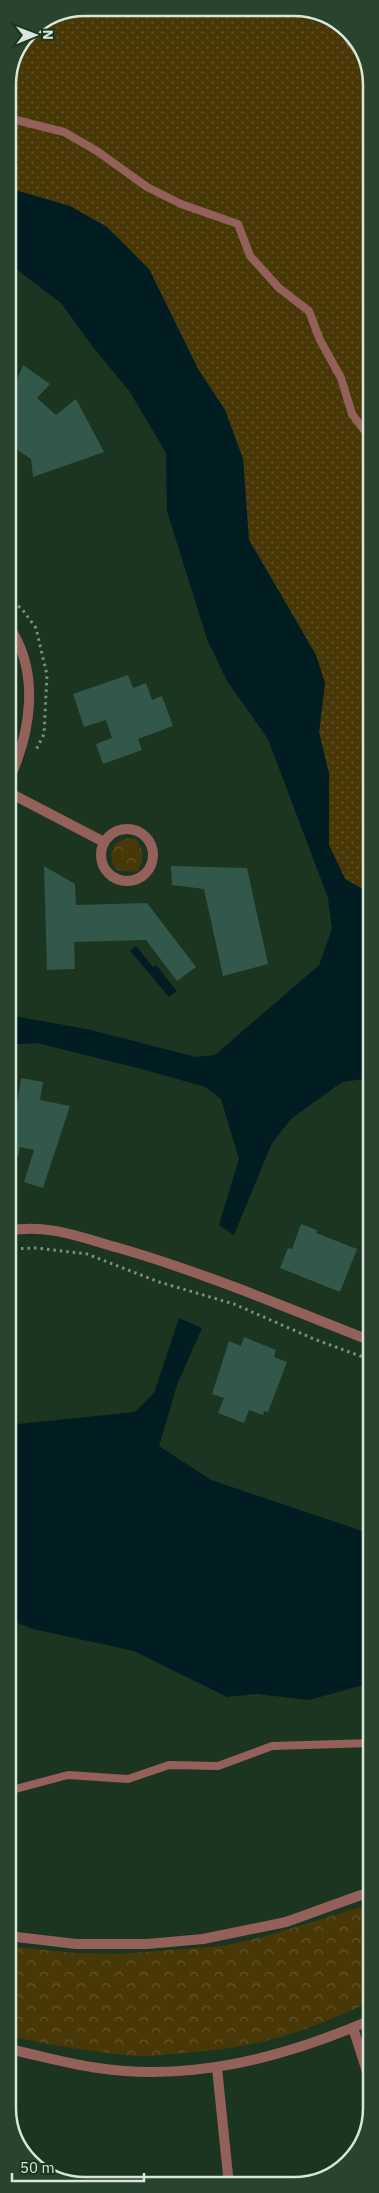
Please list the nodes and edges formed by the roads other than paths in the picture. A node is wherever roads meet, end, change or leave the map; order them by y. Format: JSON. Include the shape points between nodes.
{"nodes":[{"id":1,"x":16,"y":120,"type":"edge"},
{"id":2,"x":363,"y":428,"type":"edge"},
{"id":3,"x":16,"y":638,"type":"edge"},
{"id":4,"x":16,"y":758,"type":"edge"},
{"id":5,"x":16,"y":796,"type":"edge"},
{"id":6,"x":104,"y":842,"type":"junction"},
{"id":7,"x":16,"y":1230,"type":"edge"},
{"id":8,"x":363,"y":1338,"type":"edge"},
{"id":9,"x":363,"y":1743,"type":"edge"},
{"id":10,"x":16,"y":1789,"type":"edge"},
{"id":11,"x":363,"y":1896,"type":"edge"},
{"id":12,"x":16,"y":1937,"type":"edge"},
{"id":13,"x":363,"y":2024,"type":"edge"},
{"id":14,"x":353,"y":2028,"type":"junction"},
{"id":15,"x":16,"y":2051,"type":"edge"},
{"id":16,"x":363,"y":2057,"type":"edge"},
{"id":17,"x":217,"y":2068,"type":"junction"},
{"id":18,"x":228,"y":2177,"type":"edge"}],
"edges":[{"from":1,"to":2,"type":"lane","via":[[64,132],[148,187],[181,204],[238,224],[250,256],[279,288],[309,312],[341,378],[352,414]]},
{"from":3,"to":4,"type":"street","via":[[29,681],[27,726]]},
{"from":5,"to":6,"type":"street"},
{"from":6,"to":6,"type":"street","via":[[125,828],[137,830],[148,838],[154,849],[153,862],[147,874],[123,882],[112,877],[103,867],[101,854]]},
{"from":7,"to":8,"type":"street","via":[[59,1231],[155,1258]]},
{"from":9,"to":10,"type":"lane","via":[[272,1746],[218,1766],[169,1765],[128,1779],[68,1775]]},
{"from":11,"to":12,"type":"street","via":[[286,1922],[203,1939],[147,1944],[76,1944]]},
{"from":13,"to":14,"type":"street"},
{"from":14,"to":16,"type":"street"},
{"from":14,"to":17,"type":"street","via":[[267,2058]]},
{"from":15,"to":17,"type":"street","via":[[98,2068],[152,2072]]},
{"from":17,"to":18,"type":"street"}]}
